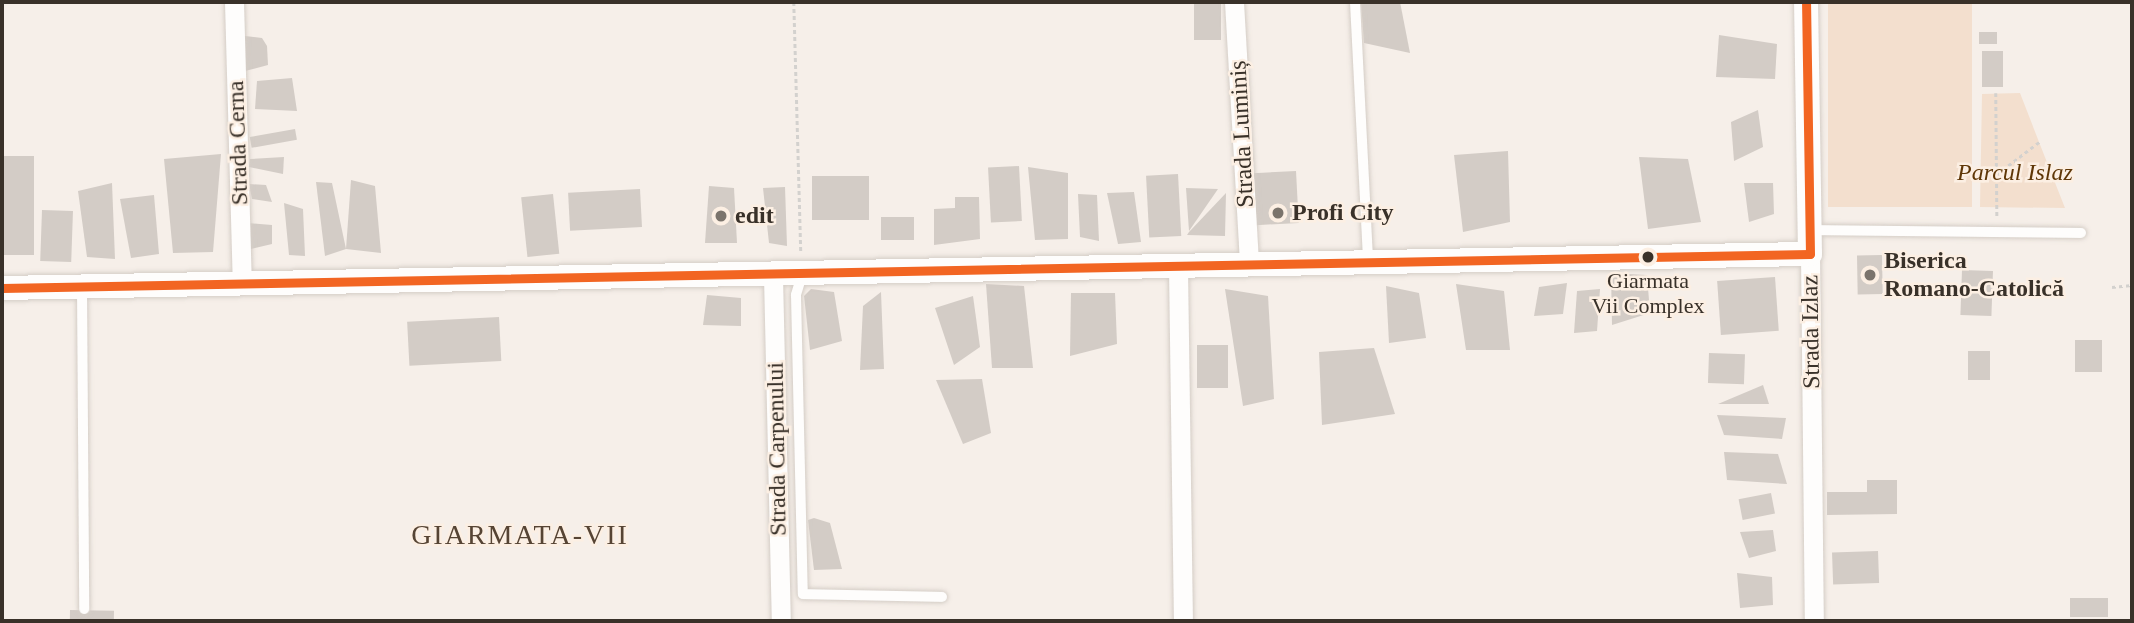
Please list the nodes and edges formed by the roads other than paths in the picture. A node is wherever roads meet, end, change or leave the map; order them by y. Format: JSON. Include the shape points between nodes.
{"nodes":[{"id":1,"x":234,"y":2,"type":"edge"},
{"id":2,"x":1234,"y":2,"type":"edge"},
{"id":3,"x":1355,"y":2,"type":"edge"},
{"id":4,"x":1806,"y":2,"type":"edge"},
{"id":5,"x":2081,"y":233,"type":"dead end"},
{"id":6,"x":1810,"y":242,"type":"junction"},
{"id":7,"x":1368,"y":263,"type":"junction"},
{"id":8,"x":1249,"y":266,"type":"junction"},
{"id":9,"x":1178,"y":267,"type":"junction"},
{"id":10,"x":802,"y":275,"type":"junction"},
{"id":11,"x":773,"y":276,"type":"junction"},
{"id":12,"x":242,"y":285,"type":"junction"},
{"id":13,"x":82,"y":287,"type":"junction"},
{"id":14,"x":2,"y":288,"type":"edge"},
{"id":15,"x":781,"y":594,"type":"junction"},
{"id":16,"x":803,"y":594,"type":"junction"},
{"id":17,"x":942,"y":597,"type":"dead end"},
{"id":18,"x":84,"y":609,"type":"dead end"},
{"id":19,"x":781,"y":621,"type":"edge"},
{"id":20,"x":1184,"y":621,"type":"edge"},
{"id":21,"x":1814,"y":621,"type":"edge"}],
"edges":[{"from":1,"to":12,"type":"street","name":"Strada Cerna"},
{"from":2,"to":8,"type":"street","name":"Strada Luminiș"},
{"from":3,"to":7,"type":"lane"},
{"from":4,"to":6,"type":"street","name":"Strada Izlaz"},
{"from":5,"to":6,"type":"lane","via":[[1997,232]]},
{"from":6,"to":7,"type":"street"},
{"from":6,"to":21,"type":"street","name":"Strada Izlaz"},
{"from":7,"to":8,"type":"street"},
{"from":8,"to":9,"type":"street"},
{"from":9,"to":10,"type":"street"},
{"from":9,"to":20,"type":"street"},
{"from":10,"to":11,"type":"street"},
{"from":10,"to":16,"type":"lane","via":[[796,295]]},
{"from":11,"to":12,"type":"street"},
{"from":11,"to":15,"type":"street","name":"Strada Carpenului"},
{"from":12,"to":13,"type":"street"},
{"from":13,"to":14,"type":"street"},
{"from":13,"to":18,"type":"lane"},
{"from":15,"to":16,"type":"lane"},
{"from":15,"to":19,"type":"street","name":"Strada Carpenului"},
{"from":16,"to":17,"type":"lane"}]}
